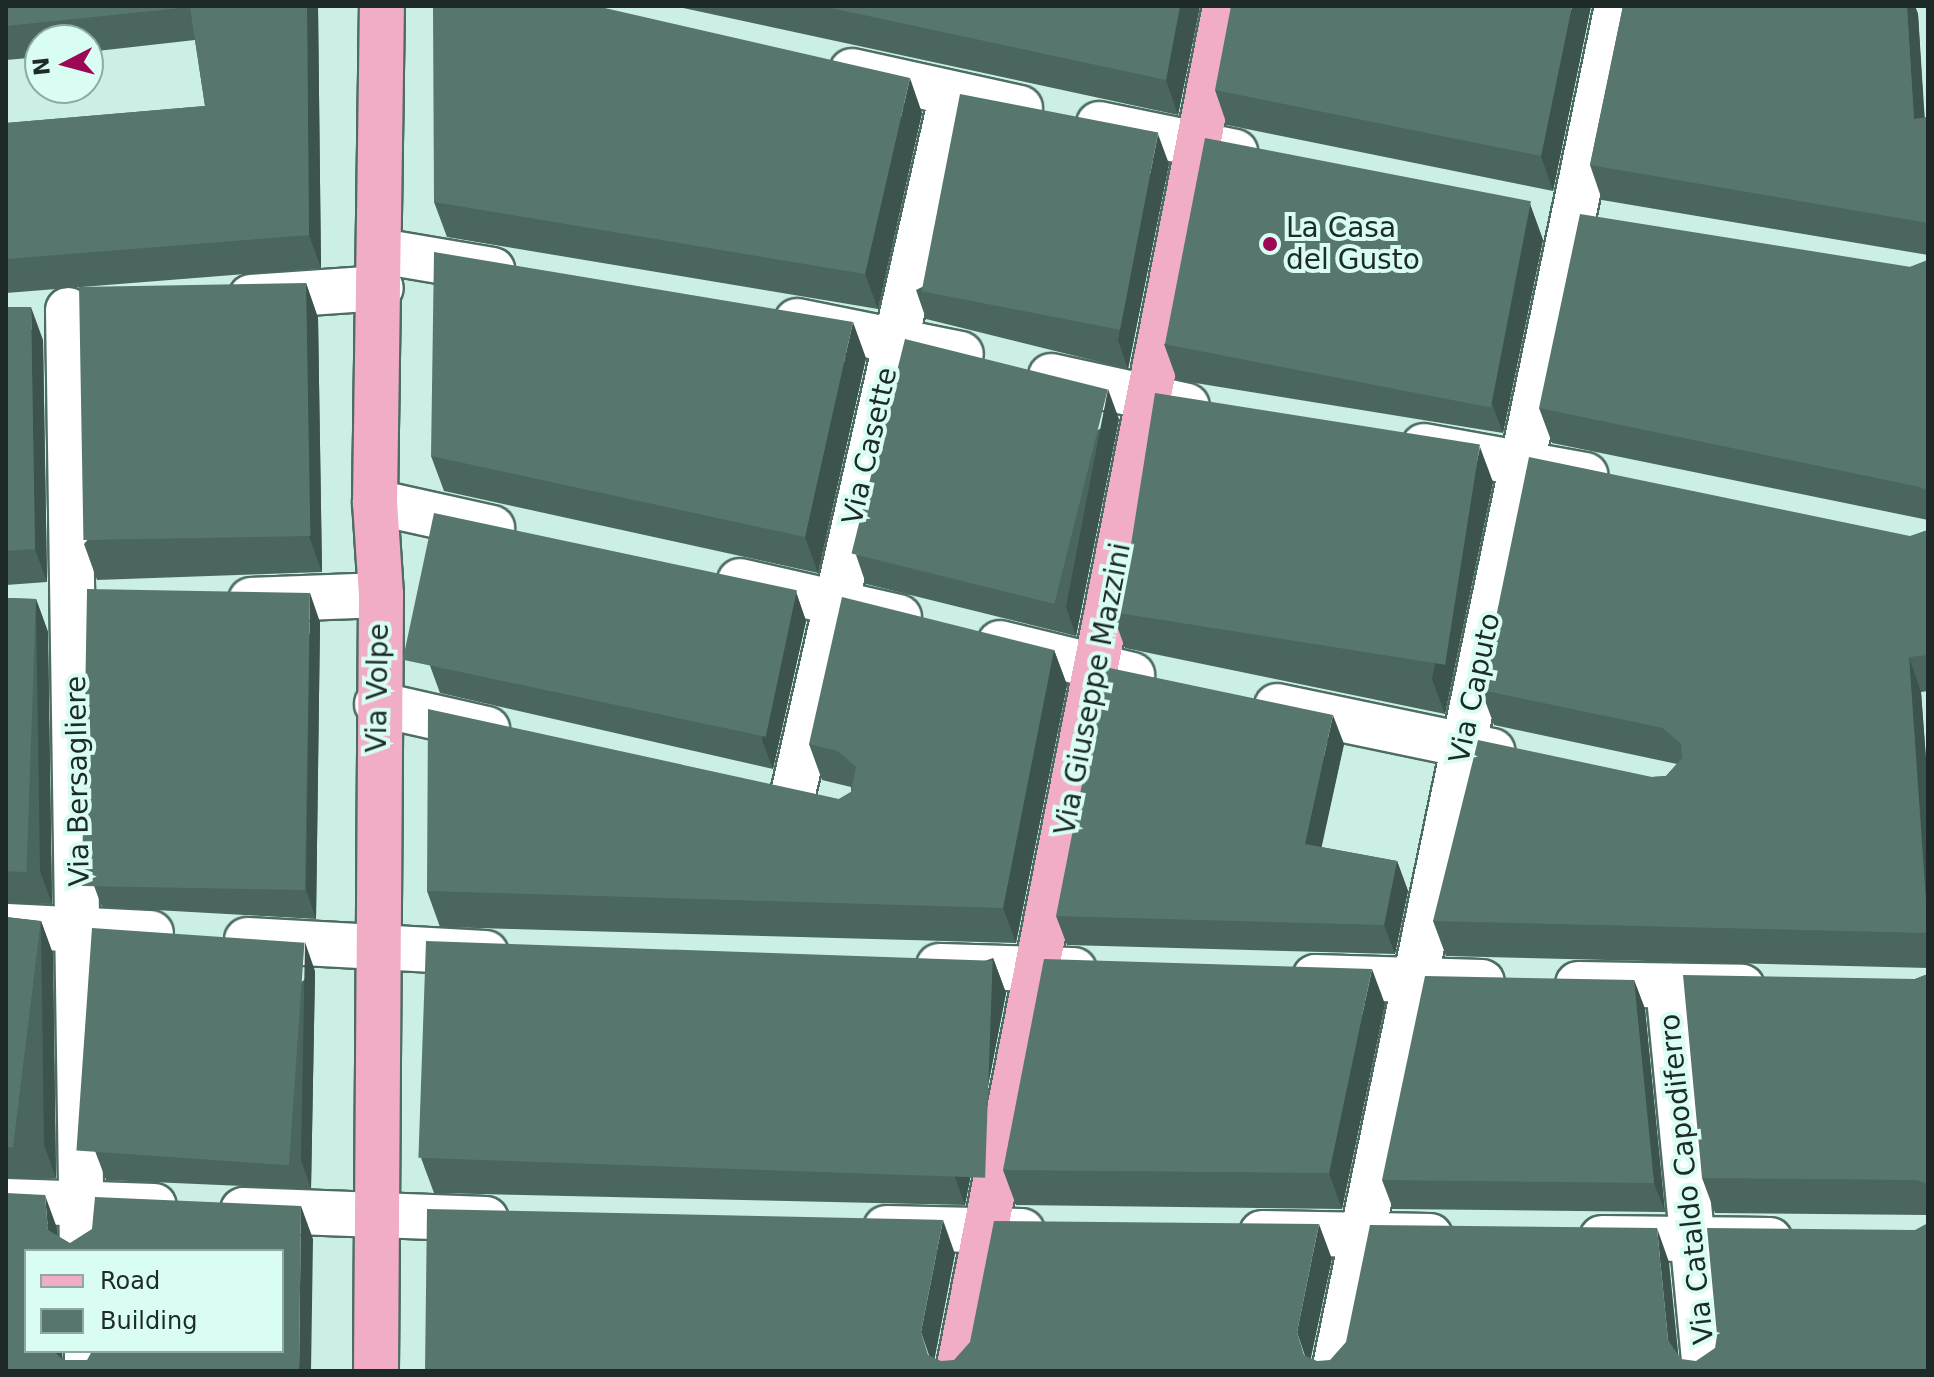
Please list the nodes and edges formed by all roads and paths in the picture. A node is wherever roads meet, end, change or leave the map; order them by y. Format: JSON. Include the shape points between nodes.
{"nodes":[{"id":1,"x":382,"y":6,"type":"edge"},
{"id":2,"x":1225,"y":6,"type":"edge"},
{"id":3,"x":1617,"y":6,"type":"edge"},
{"id":4,"x":814,"y":62,"type":"edge"},
{"id":5,"x":952,"y":94,"type":"junction"},
{"id":6,"x":1199,"y":144,"type":"junction"},
{"id":7,"x":1276,"y":160,"type":"edge"},
{"id":8,"x":1556,"y":217,"type":"junction"},
{"id":9,"x":1617,"y":227,"type":"edge"},
{"id":10,"x":380,"y":270,"type":"junction"},
{"id":11,"x":536,"y":277,"type":"edge"},
{"id":12,"x":209,"y":300,"type":"edge"},
{"id":13,"x":115,"y":307,"type":"edge"},
{"id":14,"x":68,"y":310,"type":"junction"},
{"id":15,"x":754,"y":314,"type":"edge"},
{"id":16,"x":21,"y":316,"type":"edge"},
{"id":17,"x":894,"y":337,"type":"junction"},
{"id":18,"x":1148,"y":400,"type":"junction"},
{"id":19,"x":1226,"y":413,"type":"edge"},
{"id":20,"x":1382,"y":439,"type":"edge"},
{"id":21,"x":1522,"y":462,"type":"junction"},
{"id":22,"x":1631,"y":484,"type":"edge"},
{"id":23,"x":375,"y":502,"type":"junction"},
{"id":24,"x":529,"y":535,"type":"edge"},
{"id":25,"x":697,"y":572,"type":"edge"},
{"id":26,"x":381,"y":595,"type":"junction"},
{"id":27,"x":212,"y":601,"type":"edge"},
{"id":28,"x":835,"y":602,"type":"junction"},
{"id":29,"x":120,"y":604,"type":"edge"},
{"id":30,"x":54,"y":606,"type":"junction"},
{"id":31,"x":1096,"y":667,"type":"junction"},
{"id":32,"x":1173,"y":683,"type":"edge"},
{"id":33,"x":1234,"y":696,"type":"edge"},
{"id":34,"x":377,"y":704,"type":"junction"},
{"id":35,"x":530,"y":739,"type":"edge"},
{"id":36,"x":1463,"y":746,"type":"junction"},
{"id":37,"x":1537,"y":760,"type":"edge"},
{"id":38,"x":745,"y":788,"type":"edge"},
{"id":39,"x":6,"y":926,"type":"edge"},
{"id":40,"x":81,"y":928,"type":"junction"},
{"id":41,"x":377,"y":950,"type":"junction"},
{"id":42,"x":535,"y":954,"type":"edge"},
{"id":43,"x":898,"y":965,"type":"edge"},
{"id":44,"x":1040,"y":969,"type":"junction"},
{"id":45,"x":1118,"y":971,"type":"edge"},
{"id":46,"x":1274,"y":976,"type":"edge"},
{"id":47,"x":1414,"y":980,"type":"junction"},
{"id":48,"x":1668,"y":986,"type":"junction"},
{"id":49,"x":1790,"y":987,"type":"edge"},
{"id":50,"x":6,"y":1201,"type":"edge"},
{"id":51,"x":80,"y":1202,"type":"junction"},
{"id":52,"x":374,"y":1217,"type":"junction"},
{"id":53,"x":530,"y":1220,"type":"edge"},
{"id":54,"x":844,"y":1227,"type":"edge"},
{"id":55,"x":985,"y":1230,"type":"junction"},
{"id":56,"x":1063,"y":1231,"type":"edge"},
{"id":57,"x":1220,"y":1233,"type":"edge"},
{"id":58,"x":1361,"y":1235,"type":"junction"},
{"id":59,"x":1471,"y":1236,"type":"edge"},
{"id":60,"x":1566,"y":1238,"type":"edge"},
{"id":61,"x":1691,"y":1239,"type":"junction"},
{"id":62,"x":1818,"y":1240,"type":"edge"},
{"id":63,"x":82,"y":1249,"type":"edge"},
{"id":64,"x":376,"y":1371,"type":"edge"},
{"id":65,"x":958,"y":1371,"type":"edge"},
{"id":66,"x":1334,"y":1371,"type":"edge"},
{"id":67,"x":1705,"y":1371,"type":"edge"}],
"edges":[{"from":1,"to":10,"type":"main road","name":"Via Volpe"},
{"from":2,"to":6,"type":"main road","name":"Via Giuseppe Mazzini"},
{"from":3,"to":8,"type":"street","name":"Via Caputo"},
{"from":4,"to":5,"type":"street"},
{"from":5,"to":6,"type":"street"},
{"from":5,"to":17,"type":"street","name":"Via Casette"},
{"from":6,"to":7,"type":"street"},
{"from":6,"to":18,"type":"main road","name":"Via Giuseppe Mazzini"},
{"from":8,"to":9,"type":"street"},
{"from":8,"to":21,"type":"street","name":"Via Caputo"},
{"from":10,"to":11,"type":"street"},
{"from":10,"to":12,"type":"street"},
{"from":10,"to":23,"type":"main road","name":"Via Volpe"},
{"from":13,"to":14,"type":"street"},
{"from":14,"to":16,"type":"street"},
{"from":14,"to":30,"type":"street","name":"Via Bersagliere"},
{"from":15,"to":17,"type":"street"},
{"from":17,"to":18,"type":"street"},
{"from":17,"to":28,"type":"street","name":"Via Casette"},
{"from":18,"to":19,"type":"street"},
{"from":18,"to":31,"type":"main road","name":"Via Giuseppe Mazzini"},
{"from":20,"to":21,"type":"street"},
{"from":21,"to":22,"type":"street"},
{"from":21,"to":36,"type":"street","name":"Via Caputo"},
{"from":23,"to":24,"type":"street"},
{"from":23,"to":26,"type":"main road","name":"Via Volpe"},
{"from":25,"to":28,"type":"street"},
{"from":26,"to":27,"type":"street"},
{"from":26,"to":34,"type":"main road","name":"Via Volpe"},
{"from":28,"to":31,"type":"street"},
{"from":28,"to":38,"type":"street","name":"Via Casette","via":[[812,803]]},
{"from":29,"to":30,"type":"street"},
{"from":30,"to":40,"type":"street","name":"Via Bersagliere"},
{"from":31,"to":32,"type":"street"},
{"from":31,"to":44,"type":"main road","name":"Via Giuseppe Mazzini"},
{"from":33,"to":36,"type":"street"},
{"from":34,"to":35,"type":"street"},
{"from":34,"to":41,"type":"main road","name":"Via Volpe"},
{"from":36,"to":37,"type":"street"},
{"from":36,"to":47,"type":"street","name":"Via Caputo"},
{"from":39,"to":40,"type":"street"},
{"from":40,"to":41,"type":"street"},
{"from":40,"to":51,"type":"street","name":"Via Bersagliere"},
{"from":41,"to":42,"type":"street"},
{"from":41,"to":52,"type":"main road","name":"Via Volpe"},
{"from":43,"to":44,"type":"street"},
{"from":44,"to":45,"type":"street"},
{"from":44,"to":55,"type":"main road","name":"Via Giuseppe Mazzini"},
{"from":46,"to":47,"type":"street"},
{"from":47,"to":48,"type":"street"},
{"from":47,"to":58,"type":"street","name":"Via Caputo"},
{"from":48,"to":49,"type":"street"},
{"from":48,"to":61,"type":"street","name":"Via Cataldo Capodiferro"},
{"from":50,"to":51,"type":"street"},
{"from":51,"to":52,"type":"street"},
{"from":51,"to":63,"type":"street","name":"Via Bersagliere"},
{"from":52,"to":53,"type":"street"},
{"from":52,"to":64,"type":"main road","name":"Via Volpe"},
{"from":54,"to":55,"type":"street"},
{"from":55,"to":56,"type":"street"},
{"from":55,"to":65,"type":"main road","name":"Via Giuseppe Mazzini"},
{"from":57,"to":58,"type":"street"},
{"from":58,"to":59,"type":"street"},
{"from":58,"to":66,"type":"street","name":"Via Caputo"},
{"from":60,"to":61,"type":"street"},
{"from":61,"to":62,"type":"street"},
{"from":61,"to":67,"type":"street","name":"Via Cataldo Capodiferro"}]}
